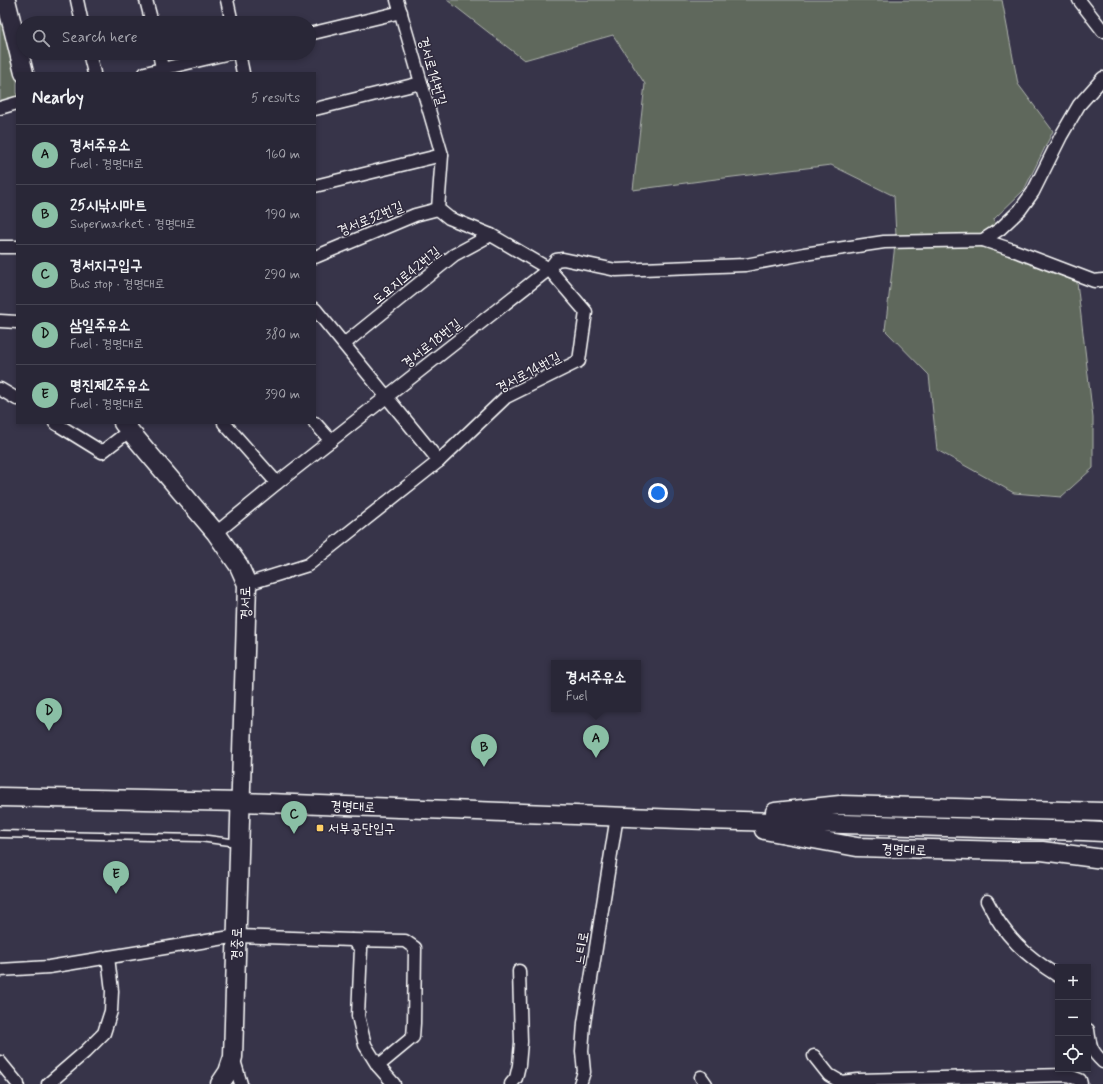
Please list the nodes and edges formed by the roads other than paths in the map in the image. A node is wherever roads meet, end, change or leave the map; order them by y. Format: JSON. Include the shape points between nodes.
{"nodes":[{"id":1,"x":6,"y":0,"type":"edge"},
{"id":2,"x":77,"y":0,"type":"edge"},
{"id":3,"x":146,"y":0,"type":"edge"},
{"id":4,"x":227,"y":0,"type":"edge"},
{"id":5,"x":1079,"y":0,"type":"edge"},
{"id":6,"x":399,"y":6,"type":"edge"},
{"id":7,"x":80,"y":16,"type":"edge"},
{"id":8,"x":150,"y":16,"type":"edge"},
{"id":9,"x":230,"y":16,"type":"edge"},
{"id":10,"x":1103,"y":31,"type":"edge"},
{"id":11,"x":316,"y":32,"type":"edge"},
{"id":12,"x":16,"y":41,"type":"edge"},
{"id":13,"x":21,"y":60,"type":"edge"},
{"id":14,"x":91,"y":60,"type":"edge"},
{"id":15,"x":161,"y":60,"type":"edge"},
{"id":16,"x":204,"y":60,"type":"edge"},
{"id":17,"x":240,"y":60,"type":"edge"},
{"id":18,"x":163,"y":71,"type":"edge"},
{"id":19,"x":24,"y":72,"type":"edge"},
{"id":20,"x":94,"y":72,"type":"edge"},
{"id":21,"x":243,"y":72,"type":"edge"},
{"id":22,"x":1103,"y":78,"type":"edge"},
{"id":23,"x":421,"y":83,"type":"junction"},
{"id":24,"x":16,"y":103,"type":"edge"},
{"id":25,"x":0,"y":108,"type":"edge"},
{"id":26,"x":316,"y":109,"type":"edge"},
{"id":27,"x":442,"y":155,"type":"junction"},
{"id":28,"x":316,"y":186,"type":"edge"},
{"id":29,"x":438,"y":209,"type":"junction"},
{"id":30,"x":491,"y":235,"type":"junction"},
{"id":31,"x":983,"y":240,"type":"junction"},
{"id":32,"x":0,"y":247,"type":"edge"},
{"id":33,"x":16,"y":247,"type":"edge"},
{"id":34,"x":316,"y":257,"type":"edge"},
{"id":35,"x":549,"y":269,"type":"junction"},
{"id":36,"x":1103,"y":280,"type":"edge"},
{"id":37,"x":316,"y":310,"type":"edge"},
{"id":38,"x":0,"y":321,"type":"edge"},
{"id":39,"x":16,"y":322,"type":"edge"},
{"id":40,"x":344,"y":344,"type":"junction"},
{"id":41,"x":0,"y":389,"type":"edge"},
{"id":42,"x":387,"y":397,"type":"junction"},
{"id":43,"x":16,"y":398,"type":"edge"},
{"id":44,"x":57,"y":424,"type":"edge"},
{"id":45,"x":225,"y":424,"type":"edge"},
{"id":46,"x":316,"y":424,"type":"edge"},
{"id":47,"x":126,"y":427,"type":"edge"},
{"id":48,"x":331,"y":441,"type":"junction"},
{"id":49,"x":438,"y":461,"type":"junction"},
{"id":50,"x":277,"y":483,"type":"junction"},
{"id":51,"x":216,"y":533,"type":"junction"},
{"id":52,"x":247,"y":584,"type":"junction"},
{"id":53,"x":0,"y":797,"type":"edge"},
{"id":54,"x":241,"y":802,"type":"junction"},
{"id":55,"x":1103,"y":812,"type":"edge"},
{"id":56,"x":617,"y":816,"type":"junction"},
{"id":57,"x":706,"y":820,"type":"junction"},
{"id":58,"x":1103,"y":832,"type":"edge"},
{"id":59,"x":0,"y":834,"type":"edge"},
{"id":60,"x":240,"y":843,"type":"junction"},
{"id":61,"x":1103,"y":859,"type":"edge"},
{"id":62,"x":987,"y":901,"type":"dead end"},
{"id":63,"x":237,"y":936,"type":"junction"},
{"id":64,"x":352,"y":940,"type":"junction"},
{"id":65,"x":108,"y":957,"type":"junction"},
{"id":66,"x":0,"y":970,"type":"edge"},
{"id":67,"x":520,"y":971,"type":"dead end"},
{"id":68,"x":1055,"y":974,"type":"edge"},
{"id":69,"x":1089,"y":1036,"type":"edge"},
{"id":70,"x":814,"y":1056,"type":"dead end"},
{"id":71,"x":233,"y":1057,"type":"junction"},
{"id":72,"x":0,"y":1062,"type":"edge"},
{"id":73,"x":1103,"y":1062,"type":"edge"},
{"id":74,"x":378,"y":1066,"type":"junction"},
{"id":75,"x":584,"y":1072,"type":"junction"},
{"id":76,"x":841,"y":1083,"type":"edge"},
{"id":77,"x":18,"y":1084,"type":"edge"},
{"id":78,"x":48,"y":1084,"type":"edge"},
{"id":79,"x":220,"y":1084,"type":"edge"},
{"id":80,"x":241,"y":1084,"type":"edge"},
{"id":81,"x":394,"y":1084,"type":"edge"},
{"id":82,"x":511,"y":1084,"type":"edge"},
{"id":83,"x":580,"y":1084,"type":"edge"},
{"id":84,"x":588,"y":1084,"type":"edge"},
{"id":85,"x":1081,"y":1084,"type":"edge"}],
"edges":[{"from":1,"to":12,"type":"main road"},
{"from":2,"to":7,"type":"street"},
{"from":3,"to":8,"type":"street"},
{"from":4,"to":9,"type":"street"},
{"from":5,"to":10,"type":"street"},
{"from":6,"to":11,"type":"street"},
{"from":6,"to":23,"type":"street","name":"경서로14번길"},
{"from":13,"to":19,"type":"main road"},
{"from":14,"to":20,"type":"street"},
{"from":15,"to":18,"type":"street"},
{"from":16,"to":18,"type":"street"},
{"from":17,"to":21,"type":"street"},
{"from":22,"to":31,"type":"street","via":[[1079,105],[1033,192],[1020,210],[1000,229]]},
{"from":23,"to":26,"type":"street"},
{"from":23,"to":27,"type":"street","name":"경서로14번길"},
{"from":24,"to":25,"type":"street"},
{"from":27,"to":28,"type":"street"},
{"from":27,"to":29,"type":"street","name":"경서로14번길"},
{"from":29,"to":30,"type":"street","name":"경서로14번길","via":[[449,218]]},
{"from":29,"to":34,"type":"street","name":"경서로32번길","via":[[416,215]]},
{"from":30,"to":35,"type":"street","name":"경서로14번길"},
{"from":30,"to":40,"type":"street","name":"도요지로42번길","via":[[454,255]]},
{"from":31,"to":35,"type":"street","name":"경서로18번길","via":[[884,242],[745,265],[616,270],[563,259],[556,260]]},
{"from":31,"to":36,"type":"street","via":[[1094,281]]},
{"from":32,"to":33,"type":"street"},
{"from":35,"to":42,"type":"street","name":"경서로18번길"},
{"from":35,"to":49,"type":"street","name":"경서로14번길","via":[[586,312],[579,362],[506,398]]},
{"from":37,"to":40,"type":"street"},
{"from":38,"to":39,"type":"street"},
{"from":40,"to":42,"type":"street"},
{"from":41,"to":43,"type":"street"},
{"from":42,"to":48,"type":"street","name":"경서로18번길"},
{"from":42,"to":49,"type":"street"},
{"from":44,"to":47,"type":"street","via":[[102,452]]},
{"from":45,"to":50,"type":"street"},
{"from":46,"to":48,"type":"street"},
{"from":47,"to":51,"type":"main road","name":"경서로"},
{"from":48,"to":50,"type":"street","name":"경서로18번길"},
{"from":49,"to":52,"type":"street","name":"경서로14번길","via":[[308,565]]},
{"from":50,"to":51,"type":"street","name":"경서로18번길"},
{"from":51,"to":52,"type":"main road","name":"경서로","via":[[239,566]]},
{"from":52,"to":54,"type":"main road","name":"경서로"},
{"from":53,"to":54,"type":"main road","name":"경명대로"},
{"from":54,"to":56,"type":"main road","name":"경명대로"},
{"from":54,"to":60,"type":"main road","name":"경중로"},
{"from":55,"to":57,"type":"main road","name":"경명대로","via":[[840,805]]},
{"from":56,"to":57,"type":"main road","name":"경명대로"},
{"from":56,"to":75,"type":"street","name":"느티로","via":[[584,1023]]},
{"from":57,"to":58,"type":"main road","name":"경명대로"},
{"from":57,"to":61,"type":"main road","name":"경명대로","via":[[857,847],[1042,851]]},
{"from":59,"to":60,"type":"lane","via":[[200,838]]},
{"from":60,"to":63,"type":"main road","name":"경중로"},
{"from":62,"to":68,"type":"street","via":[[994,916],[1018,947]]},
{"from":63,"to":64,"type":"street"},
{"from":63,"to":65,"type":"street"},
{"from":63,"to":71,"type":"main road","name":"경중로"},
{"from":64,"to":74,"type":"street","via":[[361,948],[358,1016],[365,1045]]},
{"from":64,"to":74,"type":"street","via":[[405,941],[415,948],[413,1036]]},
{"from":65,"to":66,"type":"street","via":[[49,967]]},
{"from":65,"to":78,"type":"street","via":[[112,1005],[104,1033]]},
{"from":67,"to":82,"type":"street","via":[[520,1065]]},
{"from":69,"to":73,"type":"street","via":[[1090,1046]]},
{"from":70,"to":76,"type":"street","via":[[829,1075]]},
{"from":71,"to":79,"type":"main road","name":"경중로","via":[[228,1072]]},
{"from":71,"to":80,"type":"street"},
{"from":72,"to":77,"type":"street"},
{"from":74,"to":81,"type":"street"},
{"from":75,"to":83,"type":"street","name":"느티로"},
{"from":75,"to":84,"type":"street"},
{"from":76,"to":85,"type":"street","via":[[858,1080],[1067,1075],[1080,1080]]}]}
